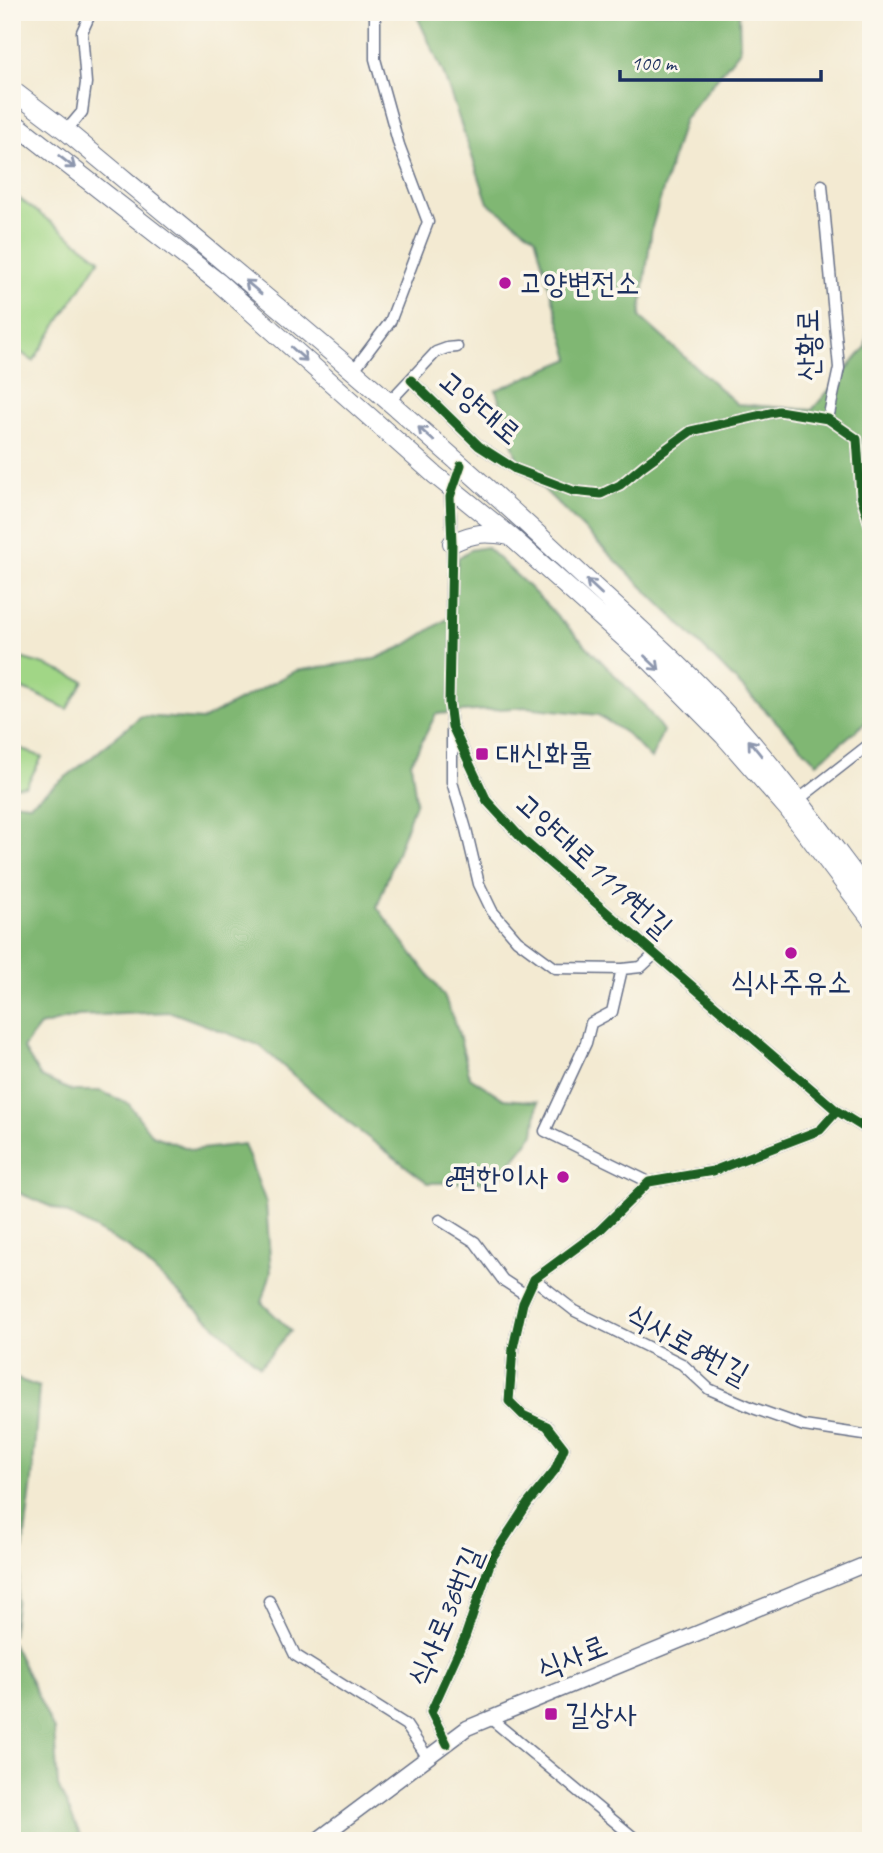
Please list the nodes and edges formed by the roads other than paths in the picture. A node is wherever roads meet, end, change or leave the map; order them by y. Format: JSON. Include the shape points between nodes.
{"nodes":[{"id":1,"x":91,"y":12,"type":"edge"},
{"id":2,"x":375,"y":12,"type":"edge"},
{"id":3,"x":12,"y":90,"type":"edge"},
{"id":4,"x":12,"y":121,"type":"edge"},
{"id":5,"x":66,"y":131,"type":"junction"},
{"id":6,"x":822,"y":185,"type":"dead end"},
{"id":7,"x":457,"y":347,"type":"dead end"},
{"id":8,"x":353,"y":371,"type":"junction"},
{"id":9,"x":411,"y":380,"type":"junction"},
{"id":10,"x":390,"y":401,"type":"junction"},
{"id":11,"x":828,"y":419,"type":"junction"},
{"id":12,"x":461,"y":465,"type":"junction"},
{"id":13,"x":453,"y":490,"type":"junction"},
{"id":14,"x":871,"y":529,"type":"edge"},
{"id":15,"x":510,"y":536,"type":"junction"},
{"id":16,"x":452,"y":543,"type":"junction"},
{"id":17,"x":452,"y":726,"type":"junction"},
{"id":18,"x":871,"y":743,"type":"edge"},
{"id":19,"x":798,"y":800,"type":"junction"},
{"id":20,"x":871,"y":896,"type":"edge"},
{"id":21,"x":871,"y":919,"type":"edge"},
{"id":22,"x":655,"y":954,"type":"junction"},
{"id":23,"x":622,"y":969,"type":"junction"},
{"id":24,"x":837,"y":1111,"type":"junction"},
{"id":25,"x":871,"y":1132,"type":"edge"},
{"id":26,"x":649,"y":1182,"type":"junction"},
{"id":27,"x":440,"y":1220,"type":"dead end"},
{"id":28,"x":534,"y":1279,"type":"junction"},
{"id":29,"x":526,"y":1295,"type":"junction"},
{"id":30,"x":871,"y":1436,"type":"edge"},
{"id":31,"x":871,"y":1562,"type":"edge"},
{"id":32,"x":269,"y":1601,"type":"dead end"},
{"id":33,"x":491,"y":1719,"type":"junction"},
{"id":34,"x":447,"y":1744,"type":"junction"},
{"id":35,"x":428,"y":1758,"type":"junction"},
{"id":36,"x":316,"y":1841,"type":"edge"},
{"id":37,"x":638,"y":1841,"type":"edge"}],
"edges":[{"from":1,"to":5,"type":"street","via":[[82,32],[86,83],[82,112]]},
{"from":2,"to":8,"type":"street","via":[[375,58],[399,145],[428,222],[390,322]]},
{"from":3,"to":5,"type":"main road","name":"고양대로"},
{"from":4,"to":13,"type":"main road","one_way":true,"via":[[218,282]]},
{"from":8,"to":5,"type":"main road","name":"고양대로","one_way":true},
{"from":6,"to":11,"type":"street","name":"산황로","via":[[839,368]]},
{"from":7,"to":9,"type":"street","name":"고양대로","via":[[436,352]]},
{"from":8,"to":10,"type":"main road","name":"고양대로"},
{"from":9,"to":10,"type":"street","name":"고양대로"},
{"from":9,"to":11,"type":"street","name":"고양대로","via":[[480,446],[514,468],[573,491],[601,494],[620,485],[691,431],[779,411]]},
{"from":12,"to":10,"type":"main road","name":"고양대로","one_way":true},
{"from":11,"to":14,"type":"street","name":"산황로","via":[[857,439],[861,496]]},
{"from":12,"to":13,"type":"street","name":"고양대로1119번길"},
{"from":19,"to":12,"type":"main road","name":"고양대로","one_way":true,"via":[[702,688]]},
{"from":13,"to":15,"type":"main road"},
{"from":13,"to":16,"type":"street","name":"고양대로1119번길"},
{"from":15,"to":16,"type":"main road","via":[[477,533]]},
{"from":15,"to":21,"type":"main road","one_way":true,"via":[[650,661],[724,736],[788,809]]},
{"from":16,"to":17,"type":"street","name":"고양대로1119번길"},
{"from":17,"to":22,"type":"street","name":"고양대로1119번길","via":[[487,801],[523,840]]},
{"from":17,"to":23,"type":"street","name":"고양대로1119번길","via":[[452,782],[479,884],[492,911],[517,940],[555,968]]},
{"from":18,"to":19,"type":"street"},
{"from":19,"to":20,"type":"main road","name":"고양대로"},
{"from":22,"to":23,"type":"street","name":"고양대로1119번길","via":[[641,967]]},
{"from":22,"to":24,"type":"street","name":"고양대로1119번길"},
{"from":23,"to":26,"type":"street","via":[[612,1012],[591,1023],[545,1131]]},
{"from":24,"to":25,"type":"street","name":"고양대로1119번길"},
{"from":24,"to":26,"type":"street","via":[[820,1130],[713,1171]]},
{"from":26,"to":28,"type":"street","name":"식사로36번길","via":[[599,1231]]},
{"from":27,"to":29,"type":"street","via":[[475,1242],[503,1280]]},
{"from":28,"to":29,"type":"street","name":"식사로36번길"},
{"from":28,"to":30,"type":"street","name":"식사로8번길","via":[[575,1311],[682,1364],[709,1388],[804,1426]]},
{"from":29,"to":34,"type":"street","name":"식사로36번길","via":[[513,1348],[509,1401],[523,1415],[547,1426],[564,1448],[555,1470],[492,1558],[465,1637],[431,1712]]},
{"from":31,"to":33,"type":"street","name":"식사로"},
{"from":32,"to":35,"type":"street","name":"식사로36번길","via":[[295,1655],[406,1725]]},
{"from":33,"to":34,"type":"street","name":"식사로","via":[[467,1728]]},
{"from":33,"to":37,"type":"street"},
{"from":34,"to":35,"type":"street","name":"식사로"},
{"from":35,"to":36,"type":"street","name":"식사로"}]}
